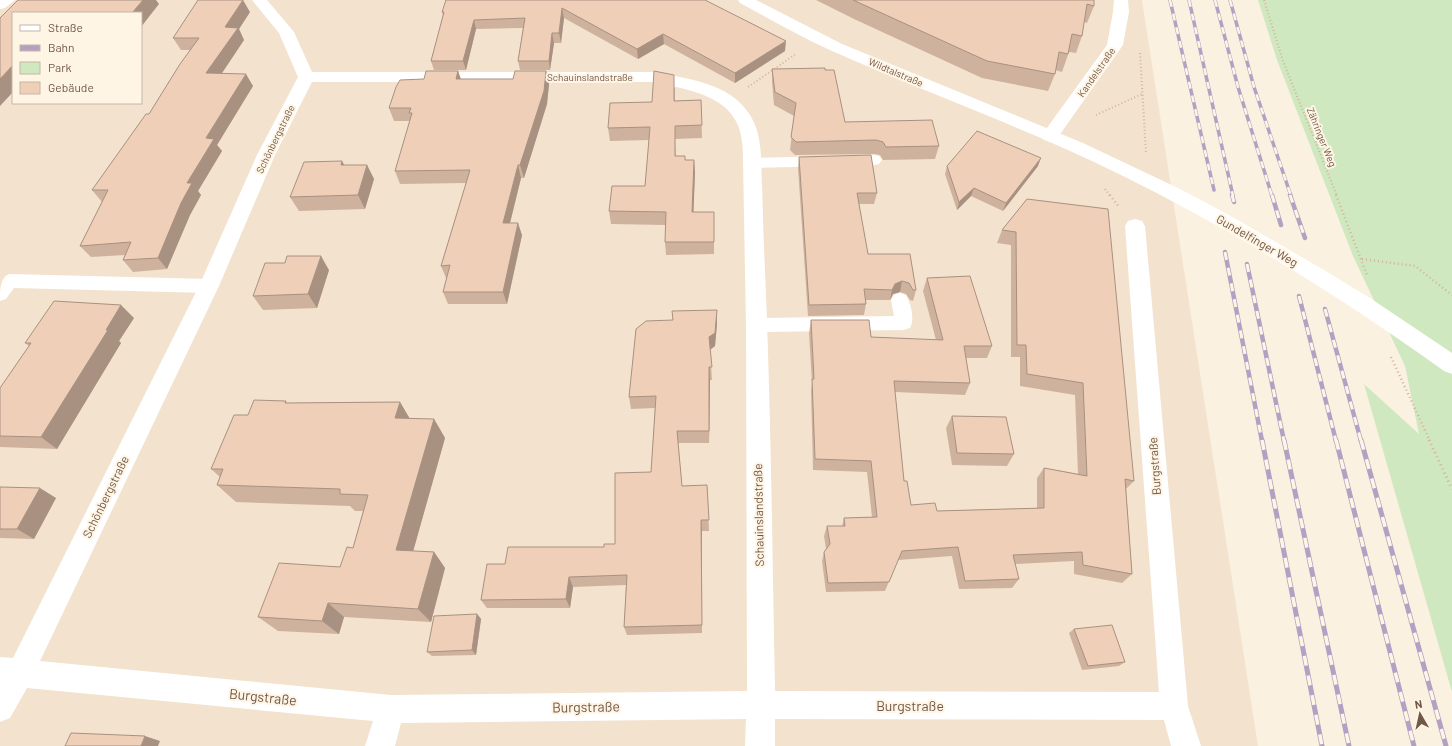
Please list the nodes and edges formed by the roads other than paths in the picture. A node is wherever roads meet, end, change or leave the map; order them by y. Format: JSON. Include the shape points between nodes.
{"nodes":[{"id":1,"x":8,"y":0,"type":"edge"},
{"id":2,"x":259,"y":0,"type":"edge"},
{"id":3,"x":745,"y":0,"type":"edge"},
{"id":4,"x":1121,"y":0,"type":"edge"},
{"id":5,"x":0,"y":5,"type":"edge"},
{"id":6,"x":306,"y":77,"type":"junction"},
{"id":7,"x":1050,"y":136,"type":"junction"},
{"id":8,"x":874,"y":160,"type":"dead end"},
{"id":9,"x":753,"y":163,"type":"junction"},
{"id":10,"x":1135,"y":226,"type":"road end"},
{"id":11,"x":209,"y":286,"type":"junction"},
{"id":12,"x":0,"y":294,"type":"edge"},
{"id":13,"x":900,"y":300,"type":"dead end"},
{"id":14,"x":756,"y":325,"type":"junction"},
{"id":15,"x":1452,"y":365,"type":"edge"},
{"id":16,"x":10,"y":672,"type":"edge"},
{"id":17,"x":761,"y":705,"type":"junction"},
{"id":18,"x":1174,"y":706,"type":"junction"},
{"id":19,"x":0,"y":708,"type":"edge"},
{"id":20,"x":391,"y":709,"type":"junction"},
{"id":21,"x":380,"y":746,"type":"edge"},
{"id":22,"x":760,"y":746,"type":"edge"},
{"id":23,"x":1186,"y":746,"type":"edge"}],
"edges":[{"from":1,"to":5,"type":"street"},
{"from":2,"to":6,"type":"street","via":[[286,32]]},
{"from":3,"to":7,"type":"street","name":"Wildtalstraße","via":[[836,47]]},
{"from":4,"to":7,"type":"street","name":"Kandelstraße","via":[[1115,45]]},
{"from":6,"to":9,"type":"street","name":"Schauinslandstraße","via":[[651,77],[699,86],[728,102],[742,116],[749,137]]},
{"from":6,"to":11,"type":"street","name":"Schönbergstraße","via":[[266,155]]},
{"from":7,"to":15,"type":"street","name":"Gundelfinger Weg","via":[[1113,163],[1233,226],[1410,334]]},
{"from":8,"to":9,"type":"lane"},
{"from":9,"to":14,"type":"street","name":"Schauinslandstraße"},
{"from":10,"to":18,"type":"street","name":"Burgstraße"},
{"from":11,"to":12,"type":"lane","via":[[9,281]]},
{"from":11,"to":16,"type":"street","name":"Schönbergstraße"},
{"from":13,"to":14,"type":"lane","via":[[904,322]]},
{"from":14,"to":17,"type":"street","name":"Schauinslandstraße"},
{"from":16,"to":19,"type":"street","name":"Schönbergstraße"},
{"from":16,"to":20,"type":"street","name":"Burgstraße"},
{"from":17,"to":18,"type":"street","name":"Burgstraße"},
{"from":17,"to":20,"type":"street","name":"Burgstraße"},
{"from":17,"to":22,"type":"street","name":"Schauinslandstraße"},
{"from":18,"to":23,"type":"street","name":"Burgstraße"},
{"from":20,"to":21,"type":"street"}]}
